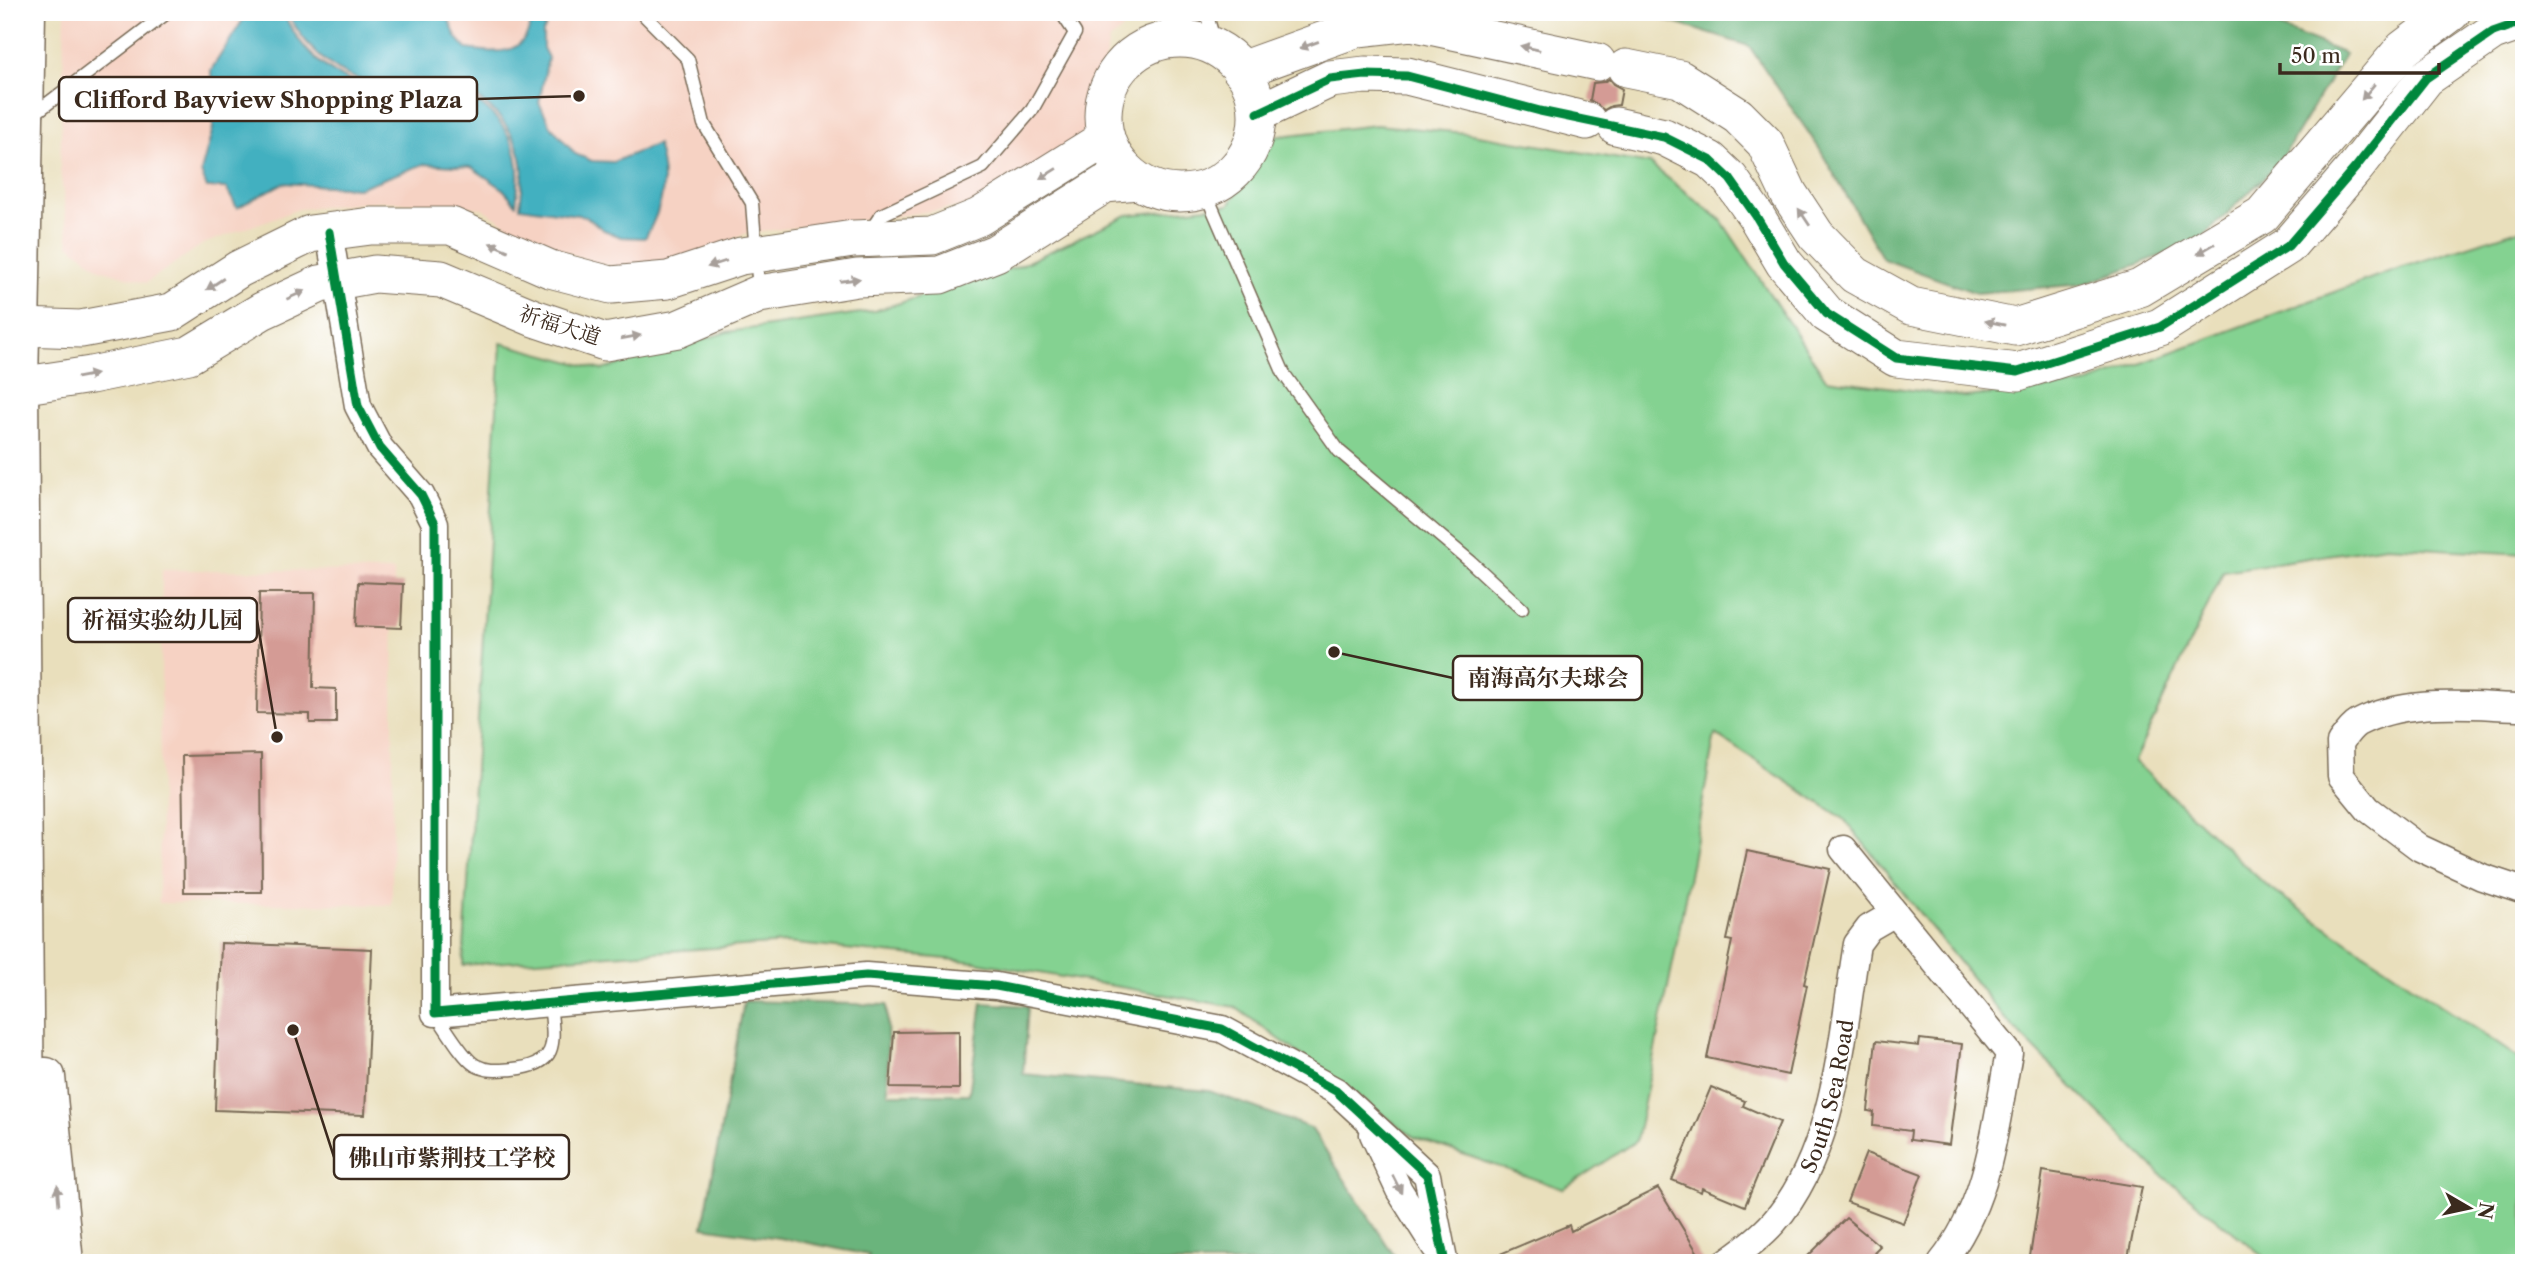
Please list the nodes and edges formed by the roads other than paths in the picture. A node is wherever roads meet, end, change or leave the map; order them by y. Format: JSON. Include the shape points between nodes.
{"nodes":[{"id":1,"x":26,"y":12,"type":"edge"},
{"id":2,"x":168,"y":12,"type":"edge"},
{"id":3,"x":641,"y":12,"type":"edge"},
{"id":4,"x":1061,"y":12,"type":"edge"},
{"id":5,"x":1206,"y":12,"type":"edge"},
{"id":6,"x":2452,"y":12,"type":"edge"},
{"id":7,"x":2524,"y":21,"type":"edge"},
{"id":8,"x":1167,"y":26,"type":"edge"},
{"id":9,"x":1228,"y":58,"type":"junction"},
{"id":10,"x":1258,"y":113,"type":"junction"},
{"id":11,"x":24,"y":121,"type":"junction"},
{"id":12,"x":1106,"y":138,"type":"junction"},
{"id":13,"x":1137,"y":181,"type":"junction"},
{"id":14,"x":1204,"y":189,"type":"junction"},
{"id":15,"x":329,"y":232,"type":"junction"},
{"id":16,"x":864,"y":239,"type":"junction"},
{"id":17,"x":755,"y":254,"type":"junction"},
{"id":18,"x":338,"y":281,"type":"junction"},
{"id":19,"x":759,"y":294,"type":"junction"},
{"id":20,"x":20,"y":327,"type":"junction"},
{"id":21,"x":19,"y":386,"type":"junction"},
{"id":22,"x":1522,"y":609,"type":"dead end"},
{"id":23,"x":2524,"y":707,"type":"edge"},
{"id":24,"x":1843,"y":849,"type":"dead end"},
{"id":25,"x":22,"y":880,"type":"junction"},
{"id":26,"x":2524,"y":891,"type":"edge"},
{"id":27,"x":1895,"y":913,"type":"junction"},
{"id":28,"x":550,"y":1003,"type":"junction"},
{"id":29,"x":435,"y":1013,"type":"junction"},
{"id":30,"x":1444,"y":1261,"type":"edge"},
{"id":31,"x":26,"y":1263,"type":"edge"},
{"id":32,"x":64,"y":1263,"type":"edge"},
{"id":33,"x":1725,"y":1263,"type":"edge"},
{"id":34,"x":1941,"y":1263,"type":"edge"}],
"edges":[{"from":1,"to":11,"type":"highway"},
{"from":2,"to":11,"type":"lane"},
{"from":3,"to":17,"type":"lane","via":[[688,60],[704,124],[752,203]]},
{"from":4,"to":16,"type":"lane","via":[[1075,33],[1032,110],[983,167],[881,215]]},
{"from":5,"to":9,"type":"lane"},
{"from":6,"to":9,"type":"street","one_way":true,"via":[[2403,49],[2262,215],[2140,288],[2015,327],[1911,306],[1855,275],[1816,235],[1789,194],[1765,143],[1738,116],[1680,79],[1411,22],[1358,28]]},
{"from":7,"to":10,"type":"street","via":[[2493,33],[2427,78],[2288,246],[2160,327],[2018,372],[1895,358],[1827,314],[1784,263],[1730,179],[1710,160],[1664,136],[1406,76],[1330,79]]},
{"from":8,"to":9,"type":"street"},
{"from":8,"to":12,"type":"street","via":[[1118,69],[1106,94]]},
{"from":9,"to":10,"type":"street","via":[[1252,86]]},
{"from":10,"to":14,"type":"street","via":[[1254,139],[1236,170]]},
{"from":11,"to":20,"type":"highway"},
{"from":12,"to":13,"type":"street","via":[[1118,162]]},
{"from":12,"to":16,"type":"street","one_way":true,"via":[[979,217],[932,236]]},
{"from":13,"to":14,"type":"street","via":[[1162,192]]},
{"from":19,"to":13,"type":"street","name":"祈福大道","one_way":true,"via":[[857,278],[940,275],[996,253],[1105,184]]},
{"from":14,"to":22,"type":"lane","via":[[1284,374],[1339,452]]},
{"from":17,"to":15,"type":"street","one_way":true,"via":[[668,280],[611,285],[550,269],[451,226],[371,226]]},
{"from":15,"to":18,"type":"street"},
{"from":15,"to":20,"type":"street","one_way":true,"via":[[310,234],[239,269],[172,312],[81,329]]},
{"from":16,"to":17,"type":"street"},
{"from":17,"to":19,"type":"lane"},
{"from":18,"to":19,"type":"street","name":"祈福大道","one_way":true,"via":[[375,274],[441,279],[605,342],[678,329]]},
{"from":21,"to":18,"type":"street","name":"祈福大道","one_way":true,"via":[[189,355],[262,311],[320,284]]},
{"from":18,"to":29,"type":"street","via":[[358,406],[380,447],[421,495],[435,523]]},
{"from":20,"to":21,"type":"highway"},
{"from":21,"to":25,"type":"highway"},
{"from":23,"to":26,"type":"street","via":[[2395,709],[2355,724],[2340,743],[2341,776],[2368,809],[2420,848]]},
{"from":24,"to":27,"type":"street"},
{"from":25,"to":31,"type":"highway"},
{"from":32,"to":25,"type":"highway","one_way":true},
{"from":27,"to":33,"type":"street","name":"South Sea Road","via":[[1869,928],[1857,944],[1829,1109],[1798,1187],[1774,1222]]},
{"from":27,"to":34,"type":"street","via":[[2009,1053],[1987,1173],[1970,1216]]},
{"from":28,"to":29,"type":"street"},
{"from":28,"to":29,"type":"lane","via":[[554,1035],[549,1056],[533,1067],[492,1071],[473,1064]]},
{"from":28,"to":30,"type":"street","via":[[866,976],[996,986],[1222,1030],[1336,1091],[1368,1122],[1399,1190]]}]}
